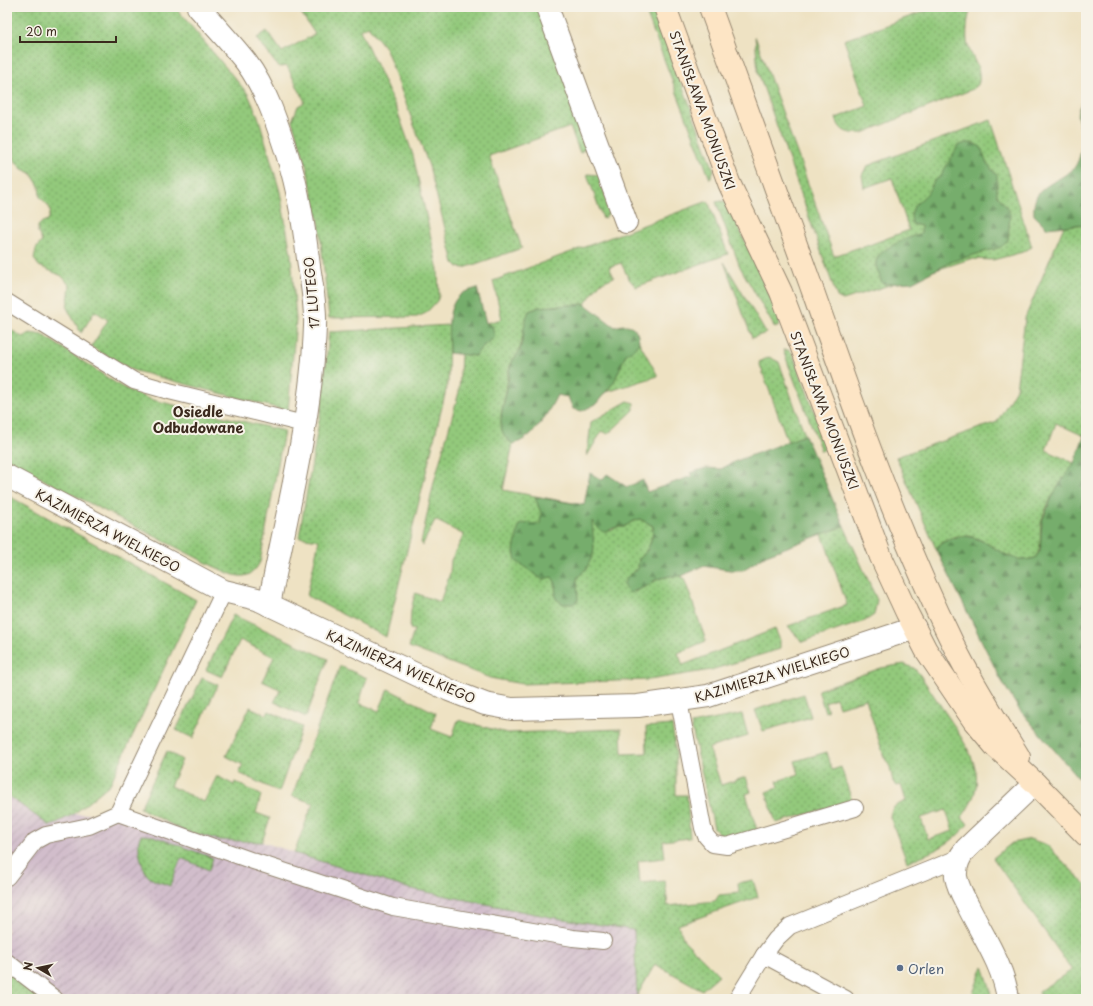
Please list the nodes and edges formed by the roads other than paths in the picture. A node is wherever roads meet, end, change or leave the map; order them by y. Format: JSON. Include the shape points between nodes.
{"nodes":[{"id":1,"x":198,"y":7,"type":"edge"},
{"id":2,"x":547,"y":7,"type":"edge"},
{"id":3,"x":665,"y":7,"type":"edge"},
{"id":4,"x":710,"y":7,"type":"edge"},
{"id":5,"x":626,"y":222,"type":"dead end"},
{"id":6,"x":7,"y":302,"type":"edge"},
{"id":7,"x":304,"y":424,"type":"junction"},
{"id":8,"x":7,"y":476,"type":"edge"},
{"id":9,"x":224,"y":592,"type":"junction"},
{"id":10,"x":269,"y":605,"type":"junction"},
{"id":11,"x":915,"y":628,"type":"junction"},
{"id":12,"x":678,"y":701,"type":"junction"},
{"id":13,"x":1035,"y":783,"type":"junction"},
{"id":14,"x":854,"y":808,"type":"dead end"},
{"id":15,"x":118,"y":813,"type":"junction"},
{"id":16,"x":1086,"y":835,"type":"edge"},
{"id":17,"x":958,"y":858,"type":"junction"},
{"id":18,"x":7,"y":877,"type":"edge"},
{"id":19,"x":603,"y":941,"type":"dead end"},
{"id":20,"x":764,"y":955,"type":"junction"},
{"id":21,"x":7,"y":962,"type":"edge"},
{"id":22,"x":55,"y":999,"type":"edge"},
{"id":23,"x":737,"y":999,"type":"edge"},
{"id":24,"x":846,"y":999,"type":"edge"},
{"id":25,"x":1008,"y":999,"type":"edge"}],
"edges":[{"from":1,"to":7,"type":"street","name":"17 LUTEGO","via":[[246,63],[262,89],[275,118],[292,171],[306,244],[315,326]]},
{"from":2,"to":5,"type":"street"},
{"from":3,"to":11,"type":"street","name":"STANISŁAWA MONIUSZKI","via":[[729,183],[781,292],[879,550]]},
{"from":4,"to":13,"type":"street","name":"STANISŁAWA MONIUSZKI","via":[[850,398],[906,541],[953,645],[986,705]]},
{"from":6,"to":7,"type":"lane","via":[[134,380]]},
{"from":7,"to":10,"type":"street","name":"17 LUTEGO"},
{"from":8,"to":9,"type":"street","name":"KAZIMIERZA WIELKIEGO"},
{"from":9,"to":10,"type":"street","name":"KAZIMIERZA WIELKIEGO"},
{"from":9,"to":15,"type":"lane"},
{"from":10,"to":12,"type":"street","name":"KAZIMIERZA WIELKIEGO","via":[[387,662],[485,704],[525,709],[638,706]]},
{"from":11,"to":12,"type":"street","name":"KAZIMIERZA WIELKIEGO","via":[[724,692]]},
{"from":11,"to":13,"type":"street","name":"STANISŁAWA MONIUSZKI","via":[[950,688],[974,721],[995,746]]},
{"from":12,"to":14,"type":"lane","via":[[704,828],[706,836],[713,844],[727,846]]},
{"from":13,"to":16,"type":"street","name":"STANISŁAWA MONIUSZKI"},
{"from":13,"to":17,"type":"street"},
{"from":15,"to":18,"type":"lane","via":[[89,826],[46,835],[35,841]]},
{"from":15,"to":19,"type":"lane","via":[[393,907]]},
{"from":17,"to":20,"type":"lane","via":[[790,926]]},
{"from":17,"to":25,"type":"street","via":[[956,875],[960,889],[997,965]]},
{"from":20,"to":23,"type":"lane"},
{"from":20,"to":24,"type":"lane"},
{"from":21,"to":22,"type":"lane"}]}
